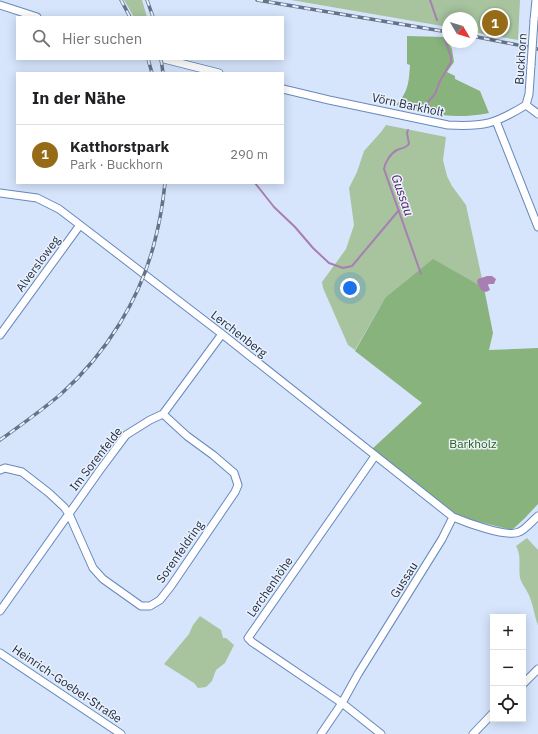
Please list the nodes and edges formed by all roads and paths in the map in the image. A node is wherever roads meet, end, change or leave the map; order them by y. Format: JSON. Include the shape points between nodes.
{"nodes":[{"id":1,"x":536,"y":0,"type":"edge"},
{"id":2,"x":0,"y":5,"type":"edge"},
{"id":3,"x":34,"y":16,"type":"edge"},
{"id":4,"x":168,"y":60,"type":"edge"},
{"id":5,"x":215,"y":72,"type":"edge"},
{"id":6,"x":284,"y":89,"type":"edge"},
{"id":7,"x":526,"y":105,"type":"junction"},
{"id":8,"x":538,"y":114,"type":"edge"},
{"id":9,"x":496,"y":121,"type":"junction"},
{"id":10,"x":0,"y":193,"type":"edge"},
{"id":11,"x":80,"y":225,"type":"junction"},
{"id":12,"x":538,"y":228,"type":"edge"},
{"id":13,"x":222,"y":334,"type":"junction"},
{"id":14,"x":0,"y":335,"type":"edge"},
{"id":15,"x":163,"y":414,"type":"junction"},
{"id":16,"x":375,"y":456,"type":"junction"},
{"id":17,"x":0,"y":470,"type":"edge"},
{"id":18,"x":68,"y":514,"type":"junction"},
{"id":19,"x":538,"y":516,"type":"edge"},
{"id":20,"x":453,"y":517,"type":"junction"},
{"id":21,"x":0,"y":611,"type":"edge"},
{"id":22,"x":0,"y":653,"type":"edge"},
{"id":23,"x":538,"y":669,"type":"edge"},
{"id":24,"x":526,"y":681,"type":"edge"},
{"id":25,"x":342,"y":703,"type":"junction"},
{"id":26,"x":490,"y":717,"type":"edge"},
{"id":27,"x":121,"y":734,"type":"edge"},
{"id":28,"x":321,"y":734,"type":"edge"},
{"id":29,"x":381,"y":734,"type":"edge"},
{"id":30,"x":473,"y":734,"type":"edge"}],
"edges":[{"from":1,"to":7,"type":"street","name":"Buckhorn","bridge":true},
{"from":2,"to":3,"type":"street"},
{"from":4,"to":5,"type":"street"},
{"from":6,"to":9,"type":"street","name":"Vörn Barkholt","via":[[448,125],[481,125]]},
{"from":7,"to":8,"type":"street"},
{"from":7,"to":9,"type":"street","name":"Vörn Barkholt"},
{"from":9,"to":12,"type":"street"},
{"from":10,"to":11,"type":"street","name":"Lerchenberg","via":[[37,198],[59,209]]},
{"from":11,"to":13,"type":"street","name":"Lerchenberg"},
{"from":11,"to":14,"type":"street","name":"Alversloweg"},
{"from":13,"to":15,"type":"street","name":"Im Sorenfelde"},
{"from":13,"to":16,"type":"street","name":"Lerchenberg"},
{"from":15,"to":18,"type":"street","name":"Im Sorenfelde","via":[[126,435]]},
{"from":15,"to":18,"type":"street","name":"Sorenfeldring","via":[[234,472],[238,485],[160,600],[150,606],[141,606],[98,575]]},
{"from":16,"to":20,"type":"street","name":"Lerchenberg"},
{"from":16,"to":25,"type":"street","name":"Lerchenhöhe","via":[[248,638]]},
{"from":17,"to":18,"type":"street","via":[[5,468],[22,472],[49,493]]},
{"from":18,"to":21,"type":"street","name":"Im Sorenfelde"},
{"from":19,"to":20,"type":"street","via":[[519,532],[508,534],[468,524]]},
{"from":20,"to":25,"type":"street","name":"Gussau"},
{"from":22,"to":27,"type":"street","name":"Heinrich-Goebel-Straße"},
{"from":23,"to":24,"type":"street"},
{"from":25,"to":28,"type":"street","name":"Gussau"},
{"from":25,"to":29,"type":"street"},
{"from":26,"to":30,"type":"street"}]}
